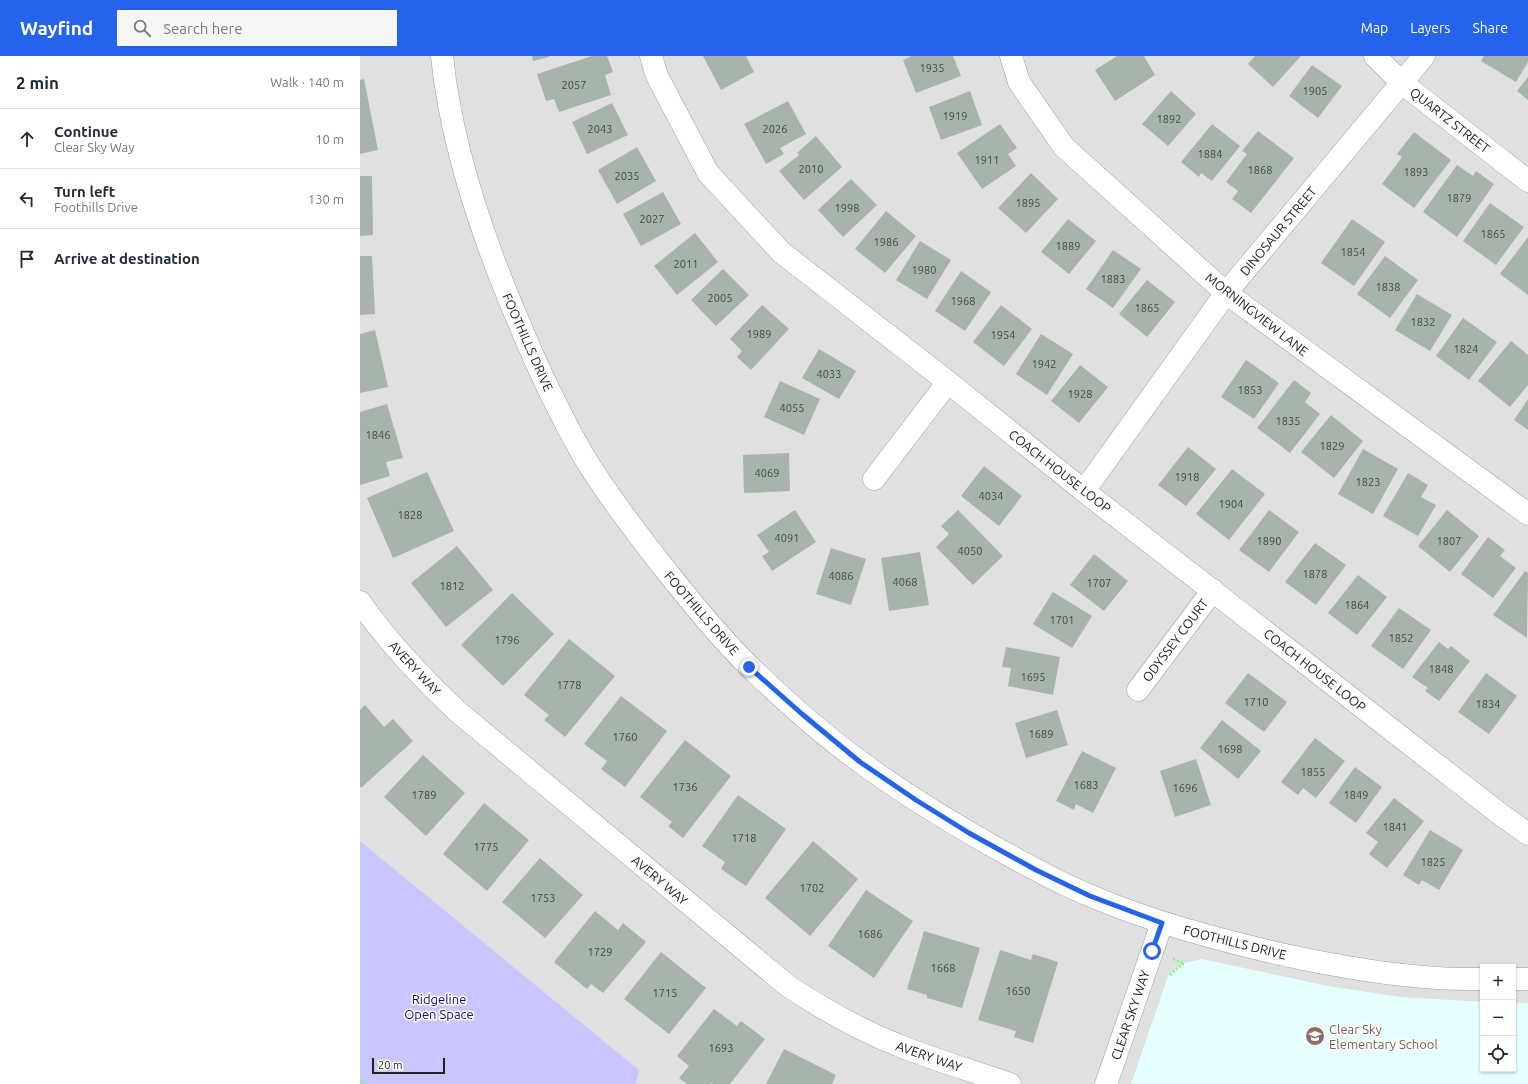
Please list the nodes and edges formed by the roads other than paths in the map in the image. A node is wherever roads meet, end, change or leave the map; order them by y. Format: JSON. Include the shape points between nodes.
{"nodes":[{"id":1,"x":442,"y":56,"type":"edge"},
{"id":2,"x":651,"y":56,"type":"edge"},
{"id":3,"x":1011,"y":56,"type":"edge"},
{"id":4,"x":1375,"y":56,"type":"edge"},
{"id":5,"x":1424,"y":56,"type":"edge"},
{"id":6,"x":1402,"y":83,"type":"junction"},
{"id":7,"x":1528,"y":181,"type":"edge"},
{"id":8,"x":1226,"y":293,"type":"junction"},
{"id":9,"x":948,"y":382,"type":"junction"},
{"id":10,"x":874,"y":479,"type":"dead end"},
{"id":11,"x":1084,"y":491,"type":"junction"},
{"id":12,"x":1528,"y":514,"type":"edge"},
{"id":13,"x":1213,"y":590,"type":"junction"},
{"id":14,"x":360,"y":602,"type":"edge"},
{"id":15,"x":1138,"y":690,"type":"dead end"},
{"id":16,"x":1528,"y":834,"type":"edge"},
{"id":17,"x":1162,"y":923,"type":"junction"},
{"id":18,"x":1480,"y":979,"type":"edge"},
{"id":19,"x":1516,"y":979,"type":"edge"},
{"id":20,"x":1528,"y":979,"type":"edge"},
{"id":21,"x":1010,"y":1084,"type":"edge"},
{"id":22,"x":1106,"y":1084,"type":"edge"}],
"edges":[{"from":1,"to":17,"type":"street","name":"FOOTHILLS DRIVE","via":[[454,126],[471,194],[494,263],[550,392],[583,454],[619,511],[699,612],[749,667],[802,714],[860,762],[916,800],[1036,870],[1090,896]]},
{"from":2,"to":9,"type":"street","name":"COACH HOUSE LOOP","via":[[657,76],[708,172],[781,252]]},
{"from":3,"to":8,"type":"street","name":"MORNINGVIEW LANE","via":[[1019,82],[1064,148]]},
{"from":4,"to":6,"type":"street","name":"QUARTZ STREET"},
{"from":5,"to":6,"type":"street","name":"DINOSAUR STREET"},
{"from":6,"to":7,"type":"street","name":"QUARTZ STREET"},
{"from":6,"to":8,"type":"street","name":"DINOSAUR STREET"},
{"from":8,"to":11,"type":"street","name":"DINOSAUR STREET"},
{"from":8,"to":12,"type":"street","name":"MORNINGVIEW LANE"},
{"from":9,"to":10,"type":"street"},
{"from":9,"to":11,"type":"street","name":"COACH HOUSE LOOP"},
{"from":11,"to":13,"type":"street","name":"COACH HOUSE LOOP"},
{"from":13,"to":15,"type":"street","name":"ODYSSEY COURT"},
{"from":13,"to":16,"type":"street","name":"COACH HOUSE LOOP"},
{"from":14,"to":21,"type":"street","name":"AVERY WAY","via":[[422,678],[457,712],[788,986],[823,1009],[861,1029],[898,1045]]},
{"from":17,"to":18,"type":"street","name":"FOOTHILLS DRIVE","via":[[1241,945],[1372,971],[1437,978]]},
{"from":17,"to":22,"type":"street","name":"CLEAR SKY WAY"},
{"from":19,"to":20,"type":"street"}]}
